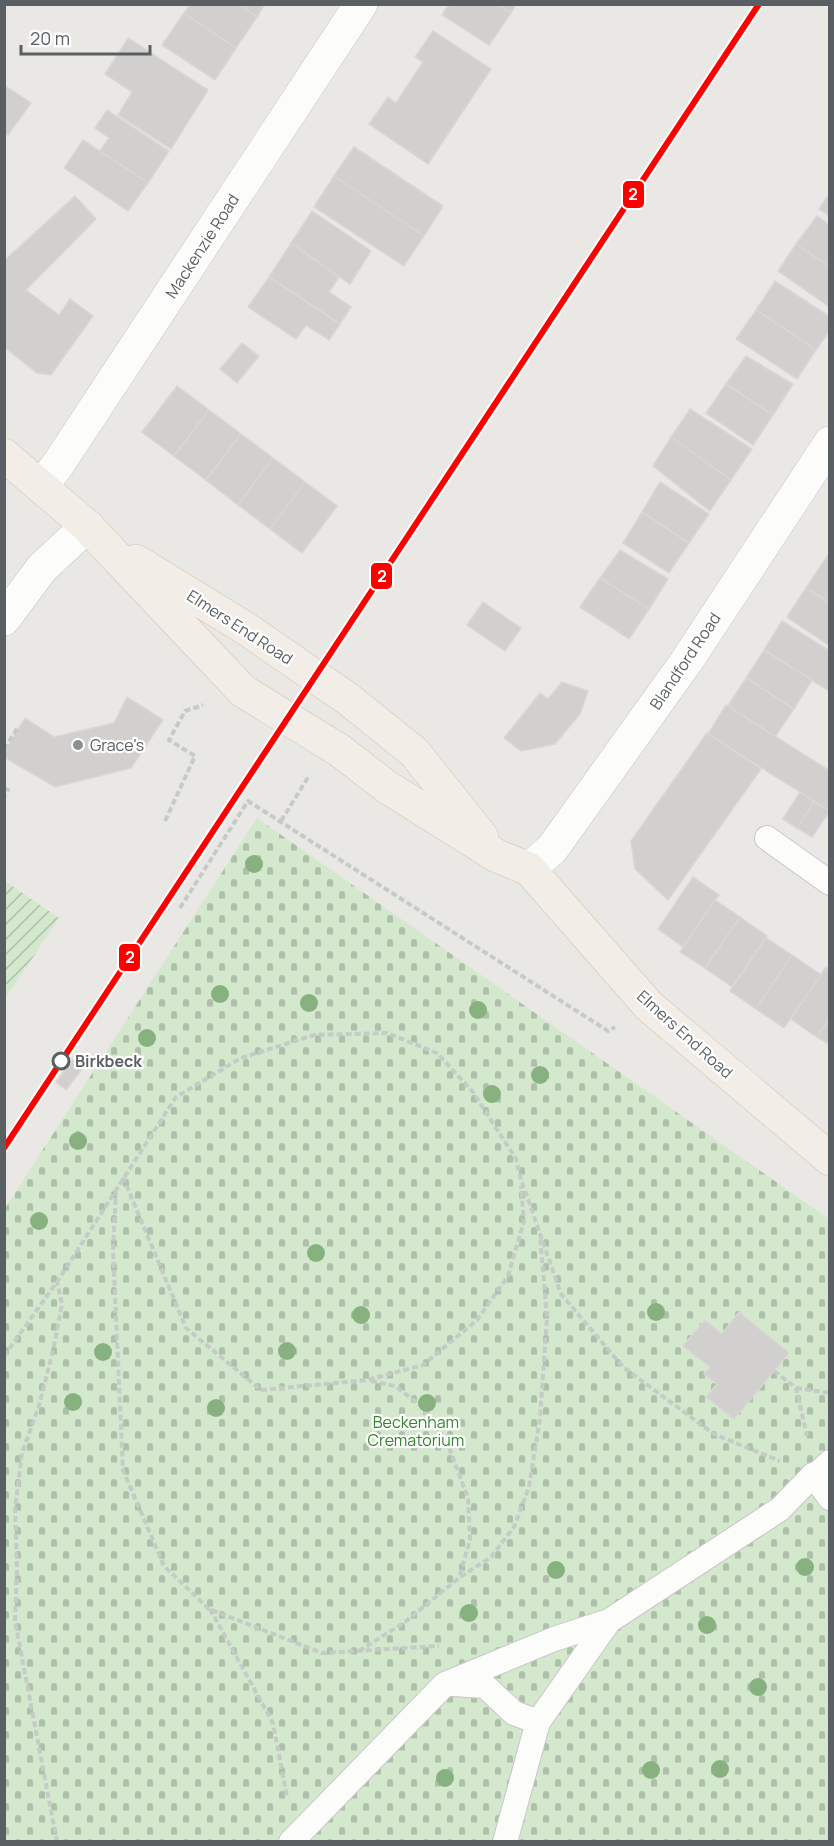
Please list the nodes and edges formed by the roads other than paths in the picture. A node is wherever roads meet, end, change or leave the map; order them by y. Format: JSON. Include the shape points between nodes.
{"nodes":[{"id":1,"x":361,"y":4,"type":"edge"},
{"id":2,"x":830,"y":443,"type":"edge"},
{"id":3,"x":4,"y":455,"type":"edge"},
{"id":4,"x":42,"y":486,"type":"junction"},
{"id":5,"x":93,"y":532,"type":"junction"},
{"id":6,"x":4,"y":619,"type":"edge"},
{"id":7,"x":767,"y":838,"type":"dead end"},
{"id":8,"x":497,"y":856,"type":"junction"},
{"id":9,"x":529,"y":869,"type":"junction"},
{"id":10,"x":830,"y":882,"type":"edge"},
{"id":11,"x":830,"y":1160,"type":"edge"},
{"id":12,"x":819,"y":1470,"type":"edge"},
{"id":13,"x":830,"y":1498,"type":"edge"},
{"id":14,"x":609,"y":1621,"type":"junction"},
{"id":15,"x":445,"y":1684,"type":"junction"},
{"id":16,"x":538,"y":1722,"type":"junction"},
{"id":17,"x":295,"y":1836,"type":"edge"},
{"id":18,"x":505,"y":1842,"type":"edge"}],
"edges":[{"from":1,"to":4,"type":"street","name":"Mackenzie Road"},
{"from":2,"to":9,"type":"street","name":"Blandford Road","via":[[686,662],[552,849]]},
{"from":3,"to":4,"type":"main road","name":"Elmers End Road"},
{"from":4,"to":5,"type":"main road","name":"Elmers End Road"},
{"from":5,"to":6,"type":"street","via":[[42,568]]},
{"from":5,"to":8,"type":"main road","name":"Elmers End Road","via":[[243,691]]},
{"from":5,"to":8,"type":"main road","name":"Elmers End Road","via":[[348,699],[414,752]]},
{"from":7,"to":10,"type":"lane"},
{"from":8,"to":9,"type":"main road","name":"Elmers End Road"},
{"from":9,"to":11,"type":"main road","name":"Elmers End Road","via":[[649,1006]]},
{"from":12,"to":13,"type":"lane"},
{"from":12,"to":14,"type":"lane","via":[[780,1509]]},
{"from":14,"to":15,"type":"lane"},
{"from":14,"to":16,"type":"lane"},
{"from":15,"to":16,"type":"lane","via":[[486,1686],[514,1713]]},
{"from":15,"to":17,"type":"lane"},
{"from":16,"to":18,"type":"lane"}]}
